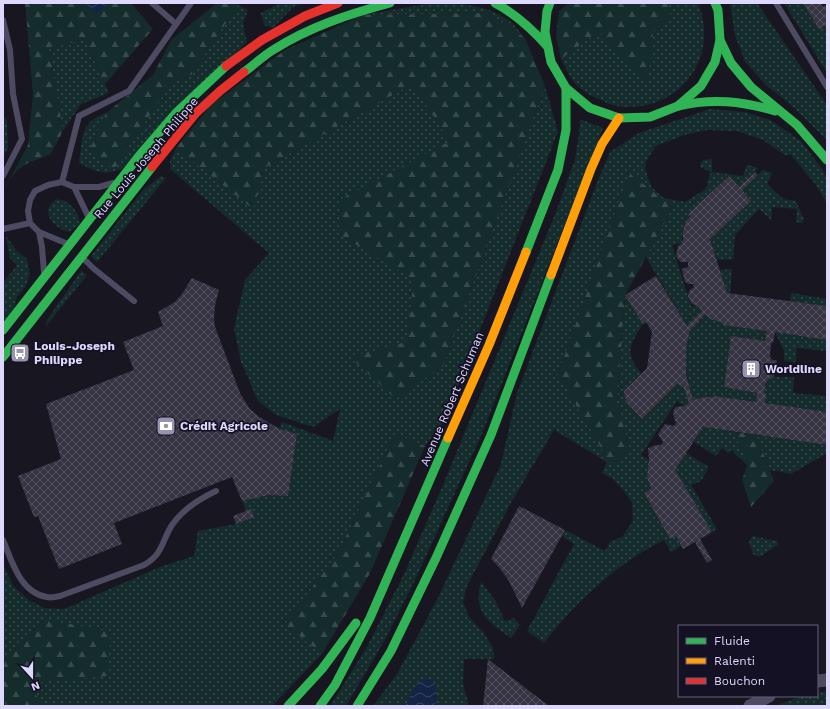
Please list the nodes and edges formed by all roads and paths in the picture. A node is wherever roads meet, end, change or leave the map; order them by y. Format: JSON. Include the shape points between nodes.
{"nodes":[{"id":1,"x":152,"y":3,"type":"edge"},
{"id":2,"x":191,"y":3,"type":"edge"},
{"id":3,"x":338,"y":3,"type":"edge"},
{"id":4,"x":390,"y":3,"type":"edge"},
{"id":5,"x":495,"y":3,"type":"edge"},
{"id":6,"x":550,"y":3,"type":"edge"},
{"id":7,"x":715,"y":3,"type":"edge"},
{"id":8,"x":776,"y":3,"type":"edge"},
{"id":9,"x":325,"y":16,"type":"dead end"},
{"id":10,"x":3,"y":20,"type":"edge"},
{"id":11,"x":176,"y":24,"type":"junction"},
{"id":12,"x":312,"y":29,"type":"junction"},
{"id":13,"x":720,"y":40,"type":"junction"},
{"id":14,"x":286,"y":43,"type":"junction"},
{"id":15,"x":262,"y":46,"type":"junction"},
{"id":16,"x":548,"y":47,"type":"junction"},
{"id":17,"x":247,"y":61,"type":"dead end"},
{"id":18,"x":228,"y":76,"type":"dead end"},
{"id":19,"x":827,"y":87,"type":"edge"},
{"id":20,"x":566,"y":88,"type":"junction"},
{"id":21,"x":220,"y":91,"type":"junction"},
{"id":22,"x":678,"y":106,"type":"junction"},
{"id":23,"x":784,"y":114,"type":"junction"},
{"id":24,"x":619,"y":118,"type":"junction"},
{"id":25,"x":827,"y":160,"type":"edge"},
{"id":26,"x":3,"y":176,"type":"edge"},
{"id":27,"x":62,"y":182,"type":"junction"},
{"id":28,"x":120,"y":182,"type":"junction"},
{"id":29,"x":74,"y":187,"type":"junction"},
{"id":30,"x":90,"y":220,"type":"junction"},
{"id":31,"x":30,"y":223,"type":"junction"},
{"id":32,"x":3,"y":229,"type":"edge"},
{"id":33,"x":92,"y":231,"type":"dead end"},
{"id":34,"x":39,"y":232,"type":"junction"},
{"id":35,"x":70,"y":245,"type":"junction"},
{"id":36,"x":81,"y":256,"type":"junction"},
{"id":37,"x":60,"y":273,"type":"dead end"},
{"id":38,"x":43,"y":279,"type":"junction"},
{"id":39,"x":54,"y":291,"type":"junction"},
{"id":40,"x":134,"y":301,"type":"dead end"},
{"id":41,"x":15,"y":315,"type":"junction"},
{"id":42,"x":13,"y":328,"type":"dead end"},
{"id":43,"x":3,"y":330,"type":"edge"},
{"id":44,"x":3,"y":357,"type":"edge"},
{"id":45,"x":216,"y":491,"type":"dead end"},
{"id":46,"x":3,"y":540,"type":"edge"},
{"id":47,"x":400,"y":549,"type":"junction"},
{"id":48,"x":767,"y":697,"type":"edge"},
{"id":49,"x":288,"y":706,"type":"edge"},
{"id":50,"x":320,"y":706,"type":"edge"},
{"id":51,"x":357,"y":706,"type":"edge"},
{"id":52,"x":750,"y":706,"type":"edge"}],
"edges":[{"from":1,"to":11,"type":"lane"},
{"from":2,"to":11,"type":"lane"},
{"from":3,"to":15,"type":"main road","name":"Rue Louis Joseph Philippe","via":[[304,16]]},
{"from":4,"to":12,"type":"main road","name":"Rue Louis Joseph Philippe","via":[[353,13]]},
{"from":5,"to":16,"type":"main road","via":[[524,20]]},
{"from":6,"to":16,"type":"main road","via":[[545,32]]},
{"from":7,"to":13,"type":"main road","via":[[718,10]]},
{"from":8,"to":19,"type":"lane"},
{"from":9,"to":12,"type":"lane"},
{"from":10,"to":26,"type":"lane","via":[[10,50],[13,94],[22,139]]},
{"from":11,"to":27,"type":"lane","via":[[129,91],[79,116]]},
{"from":12,"to":14,"type":"main road","name":"Rue Louis Joseph Philippe"},
{"from":13,"to":22,"type":"main road","via":[[715,62],[701,86]]},
{"from":13,"to":23,"type":"main road","via":[[731,64],[751,87]]},
{"from":14,"to":15,"type":"lane","via":[[268,43]]},
{"from":14,"to":21,"type":"main road","name":"Rue Louis Joseph Philippe"},
{"from":15,"to":17,"type":"lane"},
{"from":15,"to":28,"type":"main road","name":"Rue Louis Joseph Philippe","via":[[222,69],[177,112]]},
{"from":16,"to":20,"type":"main road","via":[[550,62]]},
{"from":18,"to":21,"type":"lane","via":[[222,80]]},
{"from":20,"to":24,"type":"main road","via":[[590,108]]},
{"from":20,"to":47,"type":"main road","name":"Avenue Robert Schuman","via":[[566,130],[558,170],[489,345]]},
{"from":21,"to":36,"type":"main road","name":"Rue Louis Joseph Philippe","via":[[191,119]]},
{"from":22,"to":23,"type":"main road","via":[[706,101],[731,102],[764,107]]},
{"from":22,"to":24,"type":"main road","via":[[650,117]]},
{"from":23,"to":25,"type":"main road"},
{"from":24,"to":51,"type":"main road","via":[[602,144],[591,169],[491,435],[391,651]]},
{"from":27,"to":29,"type":"lane"},
{"from":27,"to":31,"type":"lane","via":[[35,191],[28,211]]},
{"from":28,"to":29,"type":"lane","via":[[99,187]]},
{"from":28,"to":30,"type":"main road","name":"Rue Louis Joseph Philippe"},
{"from":29,"to":30,"type":"lane"},
{"from":30,"to":33,"type":"lane"},
{"from":30,"to":35,"type":"main road","name":"Rue Louis Joseph Philippe"},
{"from":31,"to":32,"type":"lane"},
{"from":31,"to":34,"type":"lane"},
{"from":34,"to":35,"type":"lane"},
{"from":34,"to":38,"type":"lane"},
{"from":35,"to":36,"type":"lane"},
{"from":35,"to":38,"type":"main road","name":"Rue Louis Joseph Philippe"},
{"from":36,"to":39,"type":"main road","name":"Rue Louis Joseph Philippe"},
{"from":36,"to":40,"type":"lane"},
{"from":37,"to":39,"type":"lane"},
{"from":38,"to":41,"type":"main road","name":"Rue Louis Joseph Philippe"},
{"from":39,"to":44,"type":"main road","name":"Rue Louis Joseph Philippe"},
{"from":41,"to":42,"type":"lane"},
{"from":41,"to":43,"type":"main road","name":"Rue Louis Joseph Philippe"},
{"from":45,"to":46,"type":"lane","via":[[200,499],[184,512],[172,526],[154,559],[60,596],[47,597],[25,585]]},
{"from":47,"to":49,"type":"main road","via":[[364,612],[322,669]]},
{"from":47,"to":50,"type":"main road","name":"Avenue Robert Schuman","via":[[370,618],[335,685]]},
{"from":48,"to":52,"type":"street"}]}
